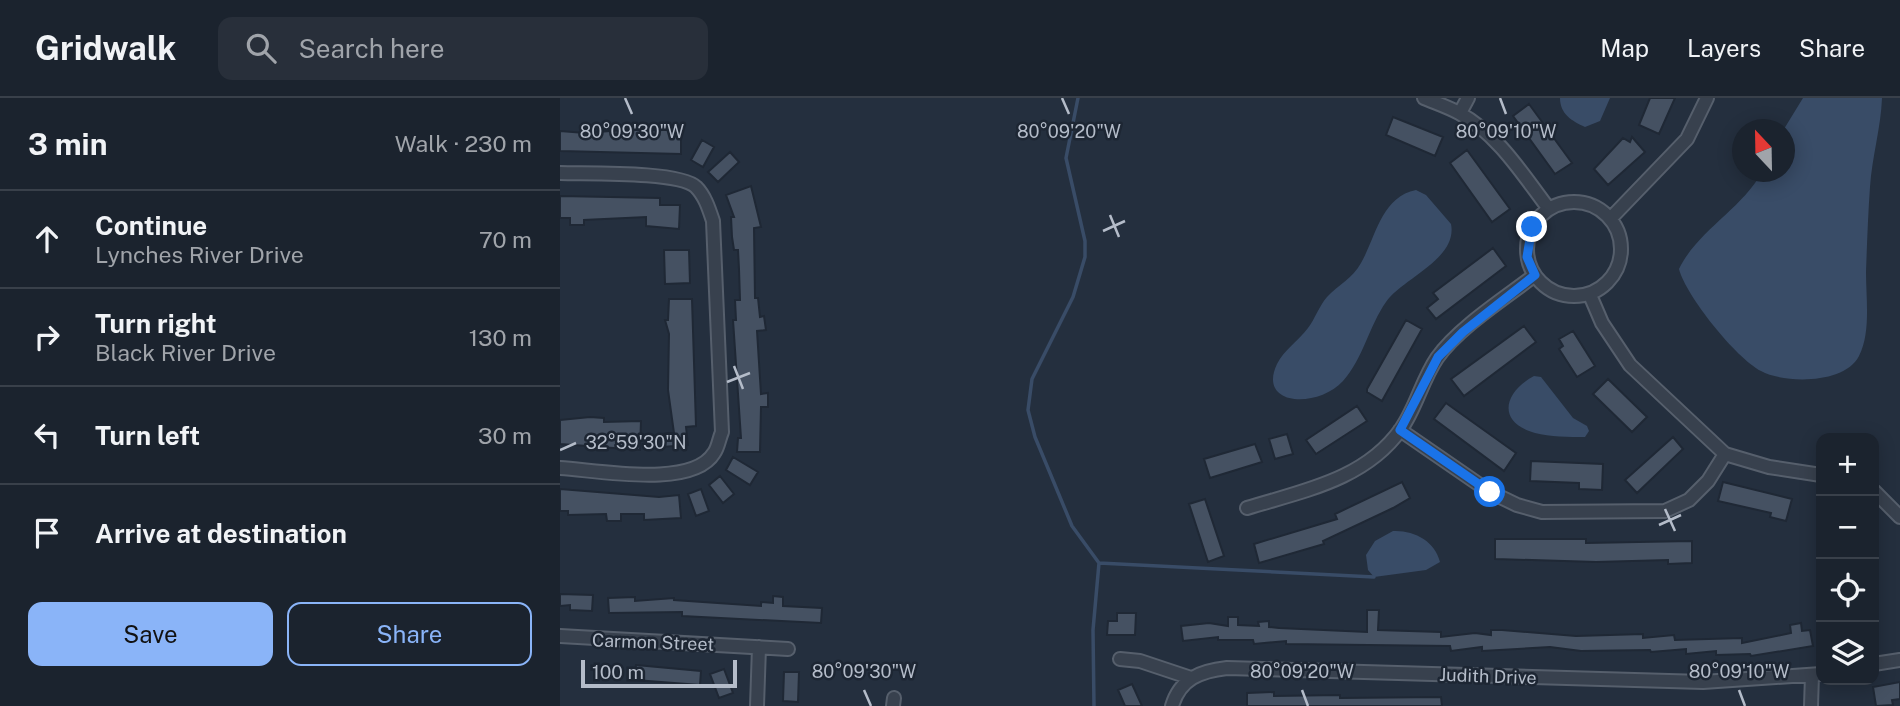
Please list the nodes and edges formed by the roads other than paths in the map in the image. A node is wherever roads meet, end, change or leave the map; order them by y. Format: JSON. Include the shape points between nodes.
{"nodes":[{"id":1,"x":1424,"y":98,"type":"edge"},
{"id":2,"x":1468,"y":98,"type":"edge"},
{"id":3,"x":1707,"y":98,"type":"edge"},
{"id":4,"x":1460,"y":113,"type":"junction"},
{"id":5,"x":560,"y":173,"type":"edge"},
{"id":6,"x":1549,"y":209,"type":"junction"},
{"id":7,"x":1611,"y":218,"type":"junction"},
{"id":8,"x":1535,"y":275,"type":"junction"},
{"id":9,"x":1590,"y":295,"type":"junction"},
{"id":10,"x":1400,"y":430,"type":"junction"},
{"id":11,"x":1726,"y":454,"type":"junction"},
{"id":12,"x":560,"y":468,"type":"edge"},
{"id":13,"x":1816,"y":474,"type":"edge"},
{"id":14,"x":1879,"y":496,"type":"edge"},
{"id":15,"x":1247,"y":508,"type":"dead end"},
{"id":16,"x":1900,"y":517,"type":"edge"},
{"id":17,"x":560,"y":636,"type":"edge"},
{"id":18,"x":759,"y":647,"type":"junction"},
{"id":19,"x":788,"y":649,"type":"dead end"},
{"id":20,"x":1120,"y":659,"type":"dead end"},
{"id":21,"x":1900,"y":660,"type":"edge"},
{"id":22,"x":1879,"y":663,"type":"edge"},
{"id":23,"x":1816,"y":675,"type":"edge"},
{"id":24,"x":1191,"y":678,"type":"junction"},
{"id":25,"x":757,"y":706,"type":"edge"},
{"id":26,"x":1172,"y":706,"type":"edge"},
{"id":27,"x":1811,"y":706,"type":"edge"}],
"edges":[{"from":1,"to":4,"type":"street"},
{"from":2,"to":4,"type":"street"},
{"from":3,"to":7,"type":"street","via":[[1686,139]]},
{"from":4,"to":6,"type":"street","via":[[1506,153]]},
{"from":5,"to":12,"type":"street","via":[[664,177],[694,185],[705,199],[713,221],[722,432],[714,455],[691,471],[671,475]]},
{"from":6,"to":7,"type":"street","via":[[1564,202],[1586,202]]},
{"from":6,"to":8,"type":"street","via":[[1527,240],[1527,257]]},
{"from":7,"to":9,"type":"street","via":[[1622,251],[1618,267],[1604,286]]},
{"from":8,"to":9,"type":"street","via":[[1546,287],[1568,296]]},
{"from":8,"to":10,"type":"street","via":[[1438,357]]},
{"from":9,"to":11,"type":"street","via":[[1630,365]]},
{"from":10,"to":11,"type":"street","via":[[1490,492],[1542,512],[1665,511],[1689,500],[1709,481]]},
{"from":10,"to":15,"type":"street","via":[[1351,473]]},
{"from":11,"to":13,"type":"street"},
{"from":14,"to":16,"type":"street"},
{"from":17,"to":18,"type":"street","name":"Carmon Street"},
{"from":18,"to":19,"type":"street","name":"Carmon Street"},
{"from":18,"to":25,"type":"street"},
{"from":20,"to":24,"type":"street"},
{"from":21,"to":22,"type":"street"},
{"from":23,"to":24,"type":"street","name":"Judith Drive","via":[[1703,682],[1227,668]]},
{"from":23,"to":27,"type":"street"},
{"from":24,"to":26,"type":"street","via":[[1181,686]]}]}
